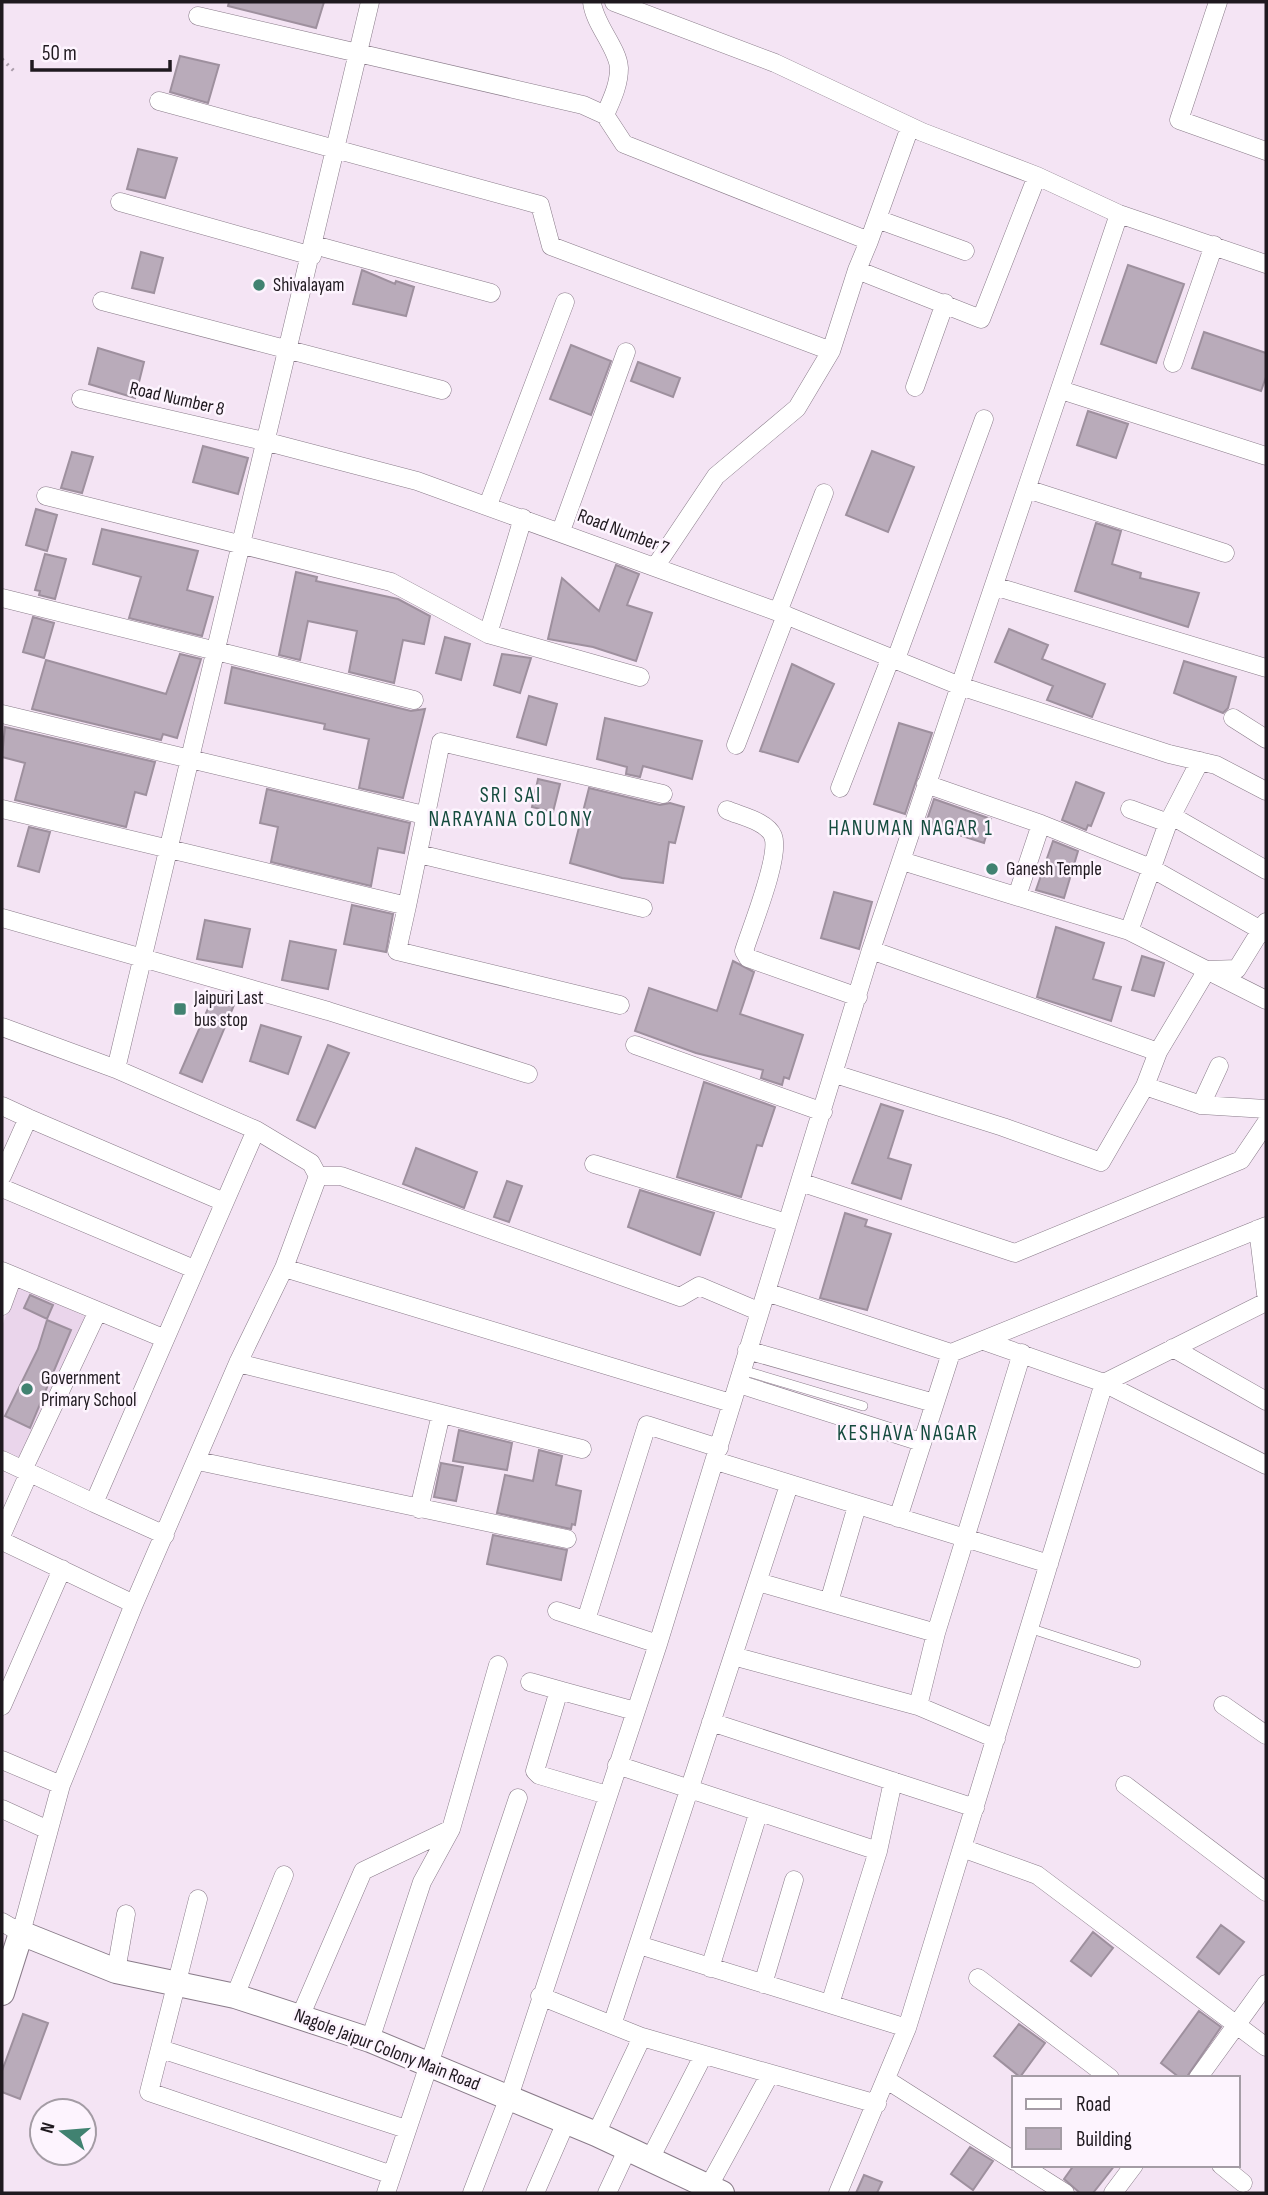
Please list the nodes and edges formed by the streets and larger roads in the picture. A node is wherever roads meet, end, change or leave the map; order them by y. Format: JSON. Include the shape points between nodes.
{"nodes":[{"id":1,"x":370,"y":2,"type":"edge"},
{"id":2,"x":592,"y":2,"type":"edge"},
{"id":3,"x":614,"y":2,"type":"edge"},
{"id":4,"x":1218,"y":2,"type":"edge"},
{"id":5,"x":198,"y":16,"type":"dead end"},
{"id":6,"x":357,"y":53,"type":"junction"},
{"id":7,"x":159,"y":101,"type":"dead end"},
{"id":8,"x":605,"y":115,"type":"junction"},
{"id":9,"x":910,"y":127,"type":"junction"},
{"id":10,"x":335,"y":147,"type":"junction"},
{"id":11,"x":1266,"y":151,"type":"edge"},
{"id":12,"x":1037,"y":176,"type":"junction"},
{"id":13,"x":120,"y":202,"type":"dead end"},
{"id":14,"x":1119,"y":214,"type":"junction"},
{"id":15,"x":877,"y":219,"type":"junction"},
{"id":16,"x":869,"y":241,"type":"junction"},
{"id":17,"x":1214,"y":245,"type":"junction"},
{"id":18,"x":313,"y":250,"type":"junction"},
{"id":19,"x":965,"y":251,"type":"dead end"},
{"id":20,"x":1266,"y":264,"type":"edge"},
{"id":21,"x":858,"y":270,"type":"junction"},
{"id":22,"x":491,"y":293,"type":"dead end"},
{"id":23,"x":102,"y":301,"type":"dead end"},
{"id":24,"x":565,"y":302,"type":"dead end"},
{"id":25,"x":945,"y":303,"type":"junction"},
{"id":26,"x":288,"y":349,"type":"junction"},
{"id":27,"x":831,"y":351,"type":"junction"},
{"id":28,"x":626,"y":352,"type":"dead end"},
{"id":29,"x":1173,"y":363,"type":"dead end"},
{"id":30,"x":915,"y":387,"type":"dead end"},
{"id":31,"x":442,"y":390,"type":"dead end"},
{"id":32,"x":1061,"y":390,"type":"junction"},
{"id":33,"x":81,"y":399,"type":"dead end"},
{"id":34,"x":984,"y":419,"type":"dead end"},
{"id":35,"x":264,"y":441,"type":"junction"},
{"id":36,"x":1266,"y":456,"type":"edge"},
{"id":37,"x":1027,"y":489,"type":"junction"},
{"id":38,"x":824,"y":493,"type":"dead end"},
{"id":39,"x":46,"y":496,"type":"dead end"},
{"id":40,"x":488,"y":505,"type":"junction"},
{"id":41,"x":523,"y":518,"type":"junction"},
{"id":42,"x":561,"y":531,"type":"junction"},
{"id":43,"x":240,"y":547,"type":"junction"},
{"id":44,"x":1225,"y":552,"type":"dead end"},
{"id":45,"x":654,"y":566,"type":"junction"},
{"id":46,"x":994,"y":586,"type":"junction"},
{"id":47,"x":2,"y":598,"type":"edge"},
{"id":48,"x":782,"y":614,"type":"junction"},
{"id":49,"x":488,"y":634,"type":"junction"},
{"id":50,"x":215,"y":651,"type":"junction"},
{"id":51,"x":893,"y":658,"type":"junction"},
{"id":52,"x":1266,"y":668,"type":"edge"},
{"id":53,"x":640,"y":677,"type":"dead end"},
{"id":54,"x":960,"y":686,"type":"junction"},
{"id":55,"x":414,"y":700,"type":"dead end"},
{"id":56,"x":2,"y":713,"type":"edge"},
{"id":57,"x":1233,"y":718,"type":"dead end"},
{"id":58,"x":1266,"y":739,"type":"edge"},
{"id":59,"x":736,"y":745,"type":"dead end"},
{"id":60,"x":190,"y":759,"type":"junction"},
{"id":61,"x":1200,"y":761,"type":"junction"},
{"id":62,"x":926,"y":784,"type":"junction"},
{"id":63,"x":840,"y":788,"type":"dead end"},
{"id":64,"x":1266,"y":791,"type":"edge"},
{"id":65,"x":663,"y":794,"type":"dead end"},
{"id":66,"x":2,"y":809,"type":"edge"},
{"id":67,"x":1130,"y":809,"type":"dead end"},
{"id":68,"x":727,"y":810,"type":"dead end"},
{"id":69,"x":424,"y":815,"type":"junction"},
{"id":70,"x":1170,"y":820,"type":"junction"},
{"id":71,"x":1041,"y":824,"type":"junction"},
{"id":72,"x":168,"y":850,"type":"junction"},
{"id":73,"x":419,"y":854,"type":"junction"},
{"id":74,"x":902,"y":861,"type":"junction"},
{"id":75,"x":1151,"y":868,"type":"junction"},
{"id":76,"x":1266,"y":870,"type":"edge"},
{"id":77,"x":1017,"y":896,"type":"junction"},
{"id":78,"x":407,"y":906,"type":"junction"},
{"id":79,"x":643,"y":908,"type":"dead end"},
{"id":80,"x":2,"y":918,"type":"edge"},
{"id":81,"x":1265,"y":928,"type":"edge"},
{"id":82,"x":1129,"y":931,"type":"junction"},
{"id":83,"x":871,"y":950,"type":"junction"},
{"id":84,"x":142,"y":957,"type":"junction"},
{"id":85,"x":1207,"y":970,"type":"junction"},
{"id":86,"x":858,"y":997,"type":"junction"},
{"id":87,"x":1266,"y":1000,"type":"edge"},
{"id":88,"x":620,"y":1005,"type":"dead end"},
{"id":89,"x":2,"y":1027,"type":"edge"},
{"id":90,"x":635,"y":1045,"type":"dead end"},
{"id":91,"x":1158,"y":1052,"type":"junction"},
{"id":92,"x":1219,"y":1066,"type":"dead end"},
{"id":93,"x":116,"y":1069,"type":"junction"},
{"id":94,"x":528,"y":1074,"type":"dead end"},
{"id":95,"x":835,"y":1074,"type":"junction"},
{"id":96,"x":1145,"y":1086,"type":"junction"},
{"id":97,"x":1201,"y":1105,"type":"junction"},
{"id":98,"x":2,"y":1106,"type":"edge"},
{"id":99,"x":1266,"y":1109,"type":"edge"},
{"id":100,"x":823,"y":1112,"type":"junction"},
{"id":101,"x":28,"y":1118,"type":"junction"},
{"id":102,"x":1266,"y":1123,"type":"edge"},
{"id":103,"x":256,"y":1130,"type":"junction"},
{"id":104,"x":594,"y":1164,"type":"dead end"},
{"id":105,"x":2,"y":1176,"type":"edge"},
{"id":106,"x":318,"y":1176,"type":"junction"},
{"id":107,"x":800,"y":1182,"type":"junction"},
{"id":108,"x":2,"y":1188,"type":"edge"},
{"id":109,"x":224,"y":1202,"type":"junction"},
{"id":110,"x":787,"y":1223,"type":"junction"},
{"id":111,"x":1262,"y":1228,"type":"edge"},
{"id":112,"x":284,"y":1268,"type":"junction"},
{"id":113,"x":194,"y":1269,"type":"junction"},
{"id":114,"x":8,"y":1274,"type":"edge"},
{"id":115,"x":766,"y":1292,"type":"junction"},
{"id":116,"x":1266,"y":1294,"type":"edge"},
{"id":117,"x":1266,"y":1302,"type":"edge"},
{"id":118,"x":2,"y":1306,"type":"edge"},
{"id":119,"x":758,"y":1311,"type":"junction"},
{"id":120,"x":97,"y":1313,"type":"junction"},
{"id":121,"x":163,"y":1338,"type":"junction"},
{"id":122,"x":984,"y":1341,"type":"junction"},
{"id":123,"x":1173,"y":1348,"type":"junction"},
{"id":124,"x":747,"y":1350,"type":"junction"},
{"id":125,"x":951,"y":1353,"type":"junction"},
{"id":126,"x":1023,"y":1353,"type":"junction"},
{"id":127,"x":238,"y":1363,"type":"junction"},
{"id":128,"x":740,"y":1377,"type":"junction"},
{"id":129,"x":1104,"y":1383,"type":"junction"},
{"id":130,"x":1266,"y":1401,"type":"edge"},
{"id":131,"x":934,"y":1403,"type":"junction"},
{"id":132,"x":731,"y":1404,"type":"junction"},
{"id":133,"x":441,"y":1414,"type":"junction"},
{"id":134,"x":921,"y":1443,"type":"junction"},
{"id":135,"x":582,"y":1449,"type":"dead end"},
{"id":136,"x":717,"y":1454,"type":"junction"},
{"id":137,"x":2,"y":1460,"type":"edge"},
{"id":138,"x":198,"y":1461,"type":"junction"},
{"id":139,"x":1266,"y":1465,"type":"edge"},
{"id":140,"x":26,"y":1471,"type":"junction"},
{"id":141,"x":789,"y":1485,"type":"junction"},
{"id":142,"x":94,"y":1503,"type":"junction"},
{"id":143,"x":857,"y":1506,"type":"junction"},
{"id":144,"x":419,"y":1509,"type":"junction"},
{"id":145,"x":898,"y":1518,"type":"junction"},
{"id":146,"x":2,"y":1534,"type":"edge"},
{"id":147,"x":165,"y":1535,"type":"junction"},
{"id":148,"x":567,"y":1539,"type":"dead end"},
{"id":149,"x":967,"y":1539,"type":"junction"},
{"id":150,"x":2,"y":1541,"type":"edge"},
{"id":151,"x":1049,"y":1564,"type":"junction"},
{"id":152,"x":62,"y":1569,"type":"junction"},
{"id":153,"x":758,"y":1582,"type":"junction"},
{"id":154,"x":828,"y":1602,"type":"junction"},
{"id":155,"x":134,"y":1604,"type":"junction"},
{"id":156,"x":557,"y":1611,"type":"dead end"},
{"id":157,"x":586,"y":1619,"type":"junction"},
{"id":158,"x":936,"y":1633,"type":"junction"},
{"id":159,"x":657,"y":1644,"type":"junction"},
{"id":160,"x":733,"y":1656,"type":"junction"},
{"id":161,"x":498,"y":1664,"type":"dead end"},
{"id":162,"x":530,"y":1682,"type":"dead end"},
{"id":163,"x":562,"y":1691,"type":"junction"},
{"id":164,"x":1223,"y":1704,"type":"dead end"},
{"id":165,"x":2,"y":1706,"type":"edge"},
{"id":166,"x":918,"y":1706,"type":"junction"},
{"id":167,"x":635,"y":1711,"type":"junction"},
{"id":168,"x":711,"y":1722,"type":"junction"},
{"id":169,"x":1266,"y":1735,"type":"edge"},
{"id":170,"x":996,"y":1739,"type":"junction"},
{"id":171,"x":2,"y":1760,"type":"edge"},
{"id":172,"x":617,"y":1765,"type":"junction"},
{"id":173,"x":893,"y":1781,"type":"junction"},
{"id":174,"x":1125,"y":1785,"type":"dead end"},
{"id":175,"x":61,"y":1786,"type":"junction"},
{"id":176,"x":689,"y":1790,"type":"junction"},
{"id":177,"x":607,"y":1795,"type":"junction"},
{"id":178,"x":518,"y":1798,"type":"dead end"},
{"id":179,"x":975,"y":1808,"type":"junction"},
{"id":180,"x":2,"y":1809,"type":"edge"},
{"id":181,"x":758,"y":1814,"type":"junction"},
{"id":182,"x":451,"y":1829,"type":"junction"},
{"id":183,"x":48,"y":1830,"type":"junction"},
{"id":184,"x":962,"y":1848,"type":"junction"},
{"id":185,"x":878,"y":1851,"type":"junction"},
{"id":186,"x":284,"y":1875,"type":"dead end"},
{"id":187,"x":793,"y":1880,"type":"dead end"},
{"id":188,"x":1266,"y":1892,"type":"edge"},
{"id":189,"x":198,"y":1899,"type":"dead end"},
{"id":190,"x":126,"y":1914,"type":"dead end"},
{"id":191,"x":11,"y":1928,"type":"edge"},
{"id":192,"x":639,"y":1945,"type":"junction"},
{"id":193,"x":710,"y":1968,"type":"junction"},
{"id":194,"x":116,"y":1971,"type":"junction"},
{"id":195,"x":978,"y":1978,"type":"dead end"},
{"id":196,"x":179,"y":1983,"type":"junction"},
{"id":197,"x":763,"y":1984,"type":"junction"},
{"id":198,"x":1266,"y":1984,"type":"edge"},
{"id":199,"x":2,"y":1993,"type":"edge"},
{"id":200,"x":235,"y":1996,"type":"junction"},
{"id":201,"x":540,"y":1996,"type":"junction"},
{"id":202,"x":830,"y":2004,"type":"junction"},
{"id":203,"x":300,"y":2017,"type":"junction"},
{"id":204,"x":1237,"y":2023,"type":"junction"},
{"id":205,"x":612,"y":2025,"type":"junction"},
{"id":206,"x":907,"y":2028,"type":"junction"},
{"id":207,"x":642,"y":2037,"type":"junction"},
{"id":208,"x":370,"y":2040,"type":"junction"},
{"id":209,"x":1266,"y":2047,"type":"edge"},
{"id":210,"x":161,"y":2049,"type":"junction"},
{"id":211,"x":703,"y":2056,"type":"junction"},
{"id":212,"x":428,"y":2064,"type":"junction"},
{"id":213,"x":769,"y":2076,"type":"junction"},
{"id":214,"x":1107,"y":2076,"type":"edge"},
{"id":215,"x":1199,"y":2076,"type":"edge"},
{"id":216,"x":887,"y":2080,"type":"junction"},
{"id":217,"x":509,"y":2097,"type":"junction"},
{"id":218,"x":877,"y":2104,"type":"junction"},
{"id":219,"x":566,"y":2122,"type":"junction"},
{"id":220,"x":406,"y":2129,"type":"junction"},
{"id":221,"x":596,"y":2134,"type":"junction"},
{"id":222,"x":639,"y":2153,"type":"junction"},
{"id":223,"x":1012,"y":2160,"type":"edge"},
{"id":224,"x":1024,"y":2167,"type":"edge"},
{"id":225,"x":1132,"y":2167,"type":"edge"},
{"id":226,"x":1223,"y":2167,"type":"edge"},
{"id":227,"x":1243,"y":2183,"type":"dead end"},
{"id":228,"x":391,"y":2188,"type":"edge"},
{"id":229,"x":712,"y":2191,"type":"edge"},
{"id":230,"x":472,"y":2193,"type":"edge"},
{"id":231,"x":535,"y":2193,"type":"edge"},
{"id":232,"x":607,"y":2193,"type":"edge"},
{"id":233,"x":838,"y":2193,"type":"edge"},
{"id":234,"x":1065,"y":2193,"type":"edge"},
{"id":235,"x":1113,"y":2193,"type":"edge"}],
"edges":[{"from":1,"to":6,"type":"street"},
{"from":2,"to":8,"type":"street","via":[[619,65],[617,88]]},
{"from":3,"to":9,"type":"street","via":[[775,63]]},
{"from":4,"to":11,"type":"street","via":[[1179,120]]},
{"from":5,"to":6,"type":"street"},
{"from":6,"to":8,"type":"street","via":[[583,105]]},
{"from":6,"to":10,"type":"street"},
{"from":7,"to":10,"type":"street"},
{"from":8,"to":16,"type":"street","via":[[624,144]]},
{"from":9,"to":12,"type":"street"},
{"from":9,"to":15,"type":"street"},
{"from":10,"to":18,"type":"street"},
{"from":10,"to":27,"type":"street","via":[[540,205],[551,246]]},
{"from":12,"to":14,"type":"street"},
{"from":12,"to":25,"type":"street","via":[[981,319]]},
{"from":13,"to":18,"type":"street"},
{"from":14,"to":17,"type":"street"},
{"from":14,"to":32,"type":"street"},
{"from":15,"to":16,"type":"street"},
{"from":15,"to":19,"type":"street"},
{"from":16,"to":21,"type":"street"},
{"from":17,"to":20,"type":"street"},
{"from":17,"to":29,"type":"street"},
{"from":18,"to":22,"type":"street"},
{"from":18,"to":26,"type":"street"},
{"from":21,"to":25,"type":"street"},
{"from":21,"to":27,"type":"street"},
{"from":23,"to":26,"type":"street"},
{"from":24,"to":40,"type":"street"},
{"from":25,"to":30,"type":"street"},
{"from":26,"to":31,"type":"street"},
{"from":26,"to":35,"type":"street"},
{"from":27,"to":45,"type":"street","via":[[797,408],[716,476]]},
{"from":28,"to":42,"type":"street"},
{"from":32,"to":36,"type":"street"},
{"from":32,"to":37,"type":"street"},
{"from":33,"to":35,"type":"street","name":"Road Number 8"},
{"from":34,"to":51,"type":"street"},
{"from":35,"to":40,"type":"street","name":"Road Number 7","via":[[417,481]]},
{"from":35,"to":43,"type":"street"},
{"from":37,"to":44,"type":"street"},
{"from":37,"to":46,"type":"street"},
{"from":38,"to":48,"type":"street"},
{"from":39,"to":43,"type":"street"},
{"from":40,"to":41,"type":"street","name":"Road Number 7"},
{"from":41,"to":42,"type":"street","name":"Road Number 7"},
{"from":41,"to":49,"type":"street"},
{"from":42,"to":45,"type":"street","name":"Road Number 7"},
{"from":43,"to":49,"type":"street","via":[[391,582]]},
{"from":43,"to":50,"type":"street"},
{"from":45,"to":48,"type":"street","name":"Road Number 7"},
{"from":46,"to":52,"type":"street"},
{"from":46,"to":54,"type":"street"},
{"from":47,"to":50,"type":"street"},
{"from":48,"to":51,"type":"street","name":"Road Number 7"},
{"from":48,"to":59,"type":"street"},
{"from":49,"to":53,"type":"street"},
{"from":50,"to":55,"type":"street"},
{"from":50,"to":60,"type":"street"},
{"from":51,"to":54,"type":"street","name":"Road Number 7"},
{"from":51,"to":63,"type":"street"},
{"from":54,"to":61,"type":"street","name":"Road Number 7"},
{"from":54,"to":62,"type":"street"},
{"from":56,"to":60,"type":"street"},
{"from":57,"to":58,"type":"street"},
{"from":60,"to":69,"type":"street"},
{"from":60,"to":72,"type":"street"},
{"from":61,"to":64,"type":"street","name":"Road Number 7"},
{"from":61,"to":70,"type":"street"},
{"from":62,"to":71,"type":"street"},
{"from":62,"to":74,"type":"street"},
{"from":65,"to":69,"type":"street","via":[[441,742]]},
{"from":66,"to":72,"type":"street"},
{"from":67,"to":70,"type":"street"},
{"from":68,"to":86,"type":"street","via":[[765,826],[773,837],[774,854],[744,951],[748,958]]},
{"from":69,"to":73,"type":"street"},
{"from":70,"to":75,"type":"street"},
{"from":70,"to":76,"type":"street"},
{"from":71,"to":75,"type":"street"},
{"from":71,"to":77,"type":"street"},
{"from":72,"to":78,"type":"street"},
{"from":72,"to":84,"type":"street"},
{"from":73,"to":78,"type":"street"},
{"from":73,"to":79,"type":"street"},
{"from":74,"to":77,"type":"street"},
{"from":74,"to":83,"type":"street"},
{"from":75,"to":81,"type":"street"},
{"from":75,"to":82,"type":"street"},
{"from":77,"to":82,"type":"street"},
{"from":78,"to":88,"type":"street","via":[[397,951]]},
{"from":80,"to":84,"type":"street"},
{"from":81,"to":85,"type":"street","via":[[1237,969]]},
{"from":82,"to":85,"type":"street"},
{"from":83,"to":86,"type":"street"},
{"from":83,"to":91,"type":"street"},
{"from":84,"to":93,"type":"street"},
{"from":84,"to":94,"type":"street"},
{"from":85,"to":87,"type":"street"},
{"from":85,"to":91,"type":"street"},
{"from":86,"to":95,"type":"street"},
{"from":89,"to":93,"type":"street"},
{"from":90,"to":100,"type":"street"},
{"from":91,"to":96,"type":"street"},
{"from":92,"to":97,"type":"street"},
{"from":93,"to":103,"type":"street"},
{"from":95,"to":96,"type":"street","via":[[1101,1163]]},
{"from":95,"to":100,"type":"street"},
{"from":96,"to":97,"type":"street"},
{"from":97,"to":99,"type":"street"},
{"from":98,"to":101,"type":"street"},
{"from":100,"to":107,"type":"street"},
{"from":101,"to":105,"type":"street"},
{"from":101,"to":109,"type":"street"},
{"from":102,"to":107,"type":"street","via":[[1241,1160],[1015,1253]]},
{"from":103,"to":106,"type":"street","via":[[311,1163]]},
{"from":103,"to":109,"type":"street"},
{"from":104,"to":110,"type":"street"},
{"from":106,"to":112,"type":"street"},
{"from":106,"to":119,"type":"street","via":[[341,1176],[680,1297],[699,1286]]},
{"from":107,"to":110,"type":"street"},
{"from":108,"to":113,"type":"street"},
{"from":109,"to":113,"type":"street"},
{"from":110,"to":115,"type":"street"},
{"from":111,"to":116,"type":"street"},
{"from":111,"to":122,"type":"street"},
{"from":112,"to":127,"type":"street"},
{"from":112,"to":132,"type":"street"},
{"from":113,"to":121,"type":"street"},
{"from":114,"to":118,"type":"street"},
{"from":114,"to":120,"type":"street"},
{"from":115,"to":119,"type":"street"},
{"from":115,"to":125,"type":"street"},
{"from":117,"to":123,"type":"street"},
{"from":119,"to":124,"type":"street"},
{"from":120,"to":121,"type":"street"},
{"from":120,"to":140,"type":"street"},
{"from":121,"to":142,"type":"street"},
{"from":122,"to":125,"type":"street"},
{"from":122,"to":126,"type":"street"},
{"from":123,"to":129,"type":"street"},
{"from":123,"to":130,"type":"street"},
{"from":124,"to":128,"type":"street"},
{"from":124,"to":131,"type":"street"},
{"from":125,"to":131,"type":"street"},
{"from":126,"to":129,"type":"street"},
{"from":126,"to":149,"type":"street"},
{"from":127,"to":133,"type":"street"},
{"from":127,"to":138,"type":"street"},
{"from":128,"to":132,"type":"street"},
{"from":128,"to":134,"type":"street"},
{"from":129,"to":139,"type":"street"},
{"from":129,"to":151,"type":"street"},
{"from":131,"to":134,"type":"street"},
{"from":132,"to":136,"type":"street"},
{"from":133,"to":135,"type":"street"},
{"from":133,"to":144,"type":"street"},
{"from":134,"to":145,"type":"street"},
{"from":136,"to":141,"type":"street"},
{"from":136,"to":157,"type":"street","via":[[647,1425]]},
{"from":136,"to":159,"type":"street"},
{"from":137,"to":140,"type":"street"},
{"from":138,"to":144,"type":"street"},
{"from":138,"to":147,"type":"street"},
{"from":140,"to":142,"type":"street"},
{"from":140,"to":146,"type":"street"},
{"from":141,"to":143,"type":"street"},
{"from":141,"to":153,"type":"street"},
{"from":142,"to":147,"type":"street"},
{"from":143,"to":145,"type":"street"},
{"from":143,"to":154,"type":"street"},
{"from":144,"to":148,"type":"street"},
{"from":145,"to":149,"type":"street"},
{"from":147,"to":155,"type":"street"},
{"from":149,"to":151,"type":"street"},
{"from":149,"to":158,"type":"street"},
{"from":150,"to":152,"type":"street"},
{"from":151,"to":170,"type":"street"},
{"from":152,"to":155,"type":"street"},
{"from":152,"to":165,"type":"street"},
{"from":153,"to":154,"type":"street"},
{"from":153,"to":160,"type":"street"},
{"from":154,"to":158,"type":"street"},
{"from":155,"to":175,"type":"street"},
{"from":156,"to":157,"type":"street"},
{"from":157,"to":159,"type":"street"},
{"from":158,"to":166,"type":"street"},
{"from":159,"to":167,"type":"street"},
{"from":160,"to":166,"type":"street"},
{"from":160,"to":168,"type":"street"},
{"from":161,"to":182,"type":"street"},
{"from":162,"to":163,"type":"street"},
{"from":163,"to":167,"type":"street"},
{"from":163,"to":177,"type":"street","via":[[535,1771]]},
{"from":164,"to":169,"type":"street"},
{"from":166,"to":170,"type":"street"},
{"from":167,"to":172,"type":"street"},
{"from":168,"to":173,"type":"street"},
{"from":168,"to":176,"type":"street"},
{"from":170,"to":179,"type":"street"},
{"from":171,"to":175,"type":"street"},
{"from":172,"to":176,"type":"street"},
{"from":172,"to":177,"type":"street"},
{"from":173,"to":179,"type":"street"},
{"from":173,"to":185,"type":"street"},
{"from":174,"to":188,"type":"street"},
{"from":175,"to":183,"type":"street"},
{"from":176,"to":181,"type":"street"},
{"from":176,"to":192,"type":"street"},
{"from":177,"to":201,"type":"street"},
{"from":178,"to":212,"type":"street"},
{"from":179,"to":184,"type":"street"},
{"from":180,"to":183,"type":"street"},
{"from":181,"to":185,"type":"street"},
{"from":181,"to":193,"type":"street"},
{"from":182,"to":203,"type":"street","via":[[363,1871]]},
{"from":182,"to":208,"type":"street","via":[[422,1882]]},
{"from":183,"to":191,"type":"street"},
{"from":184,"to":204,"type":"street","via":[[1037,1875]]},
{"from":184,"to":206,"type":"street"},
{"from":185,"to":202,"type":"street"},
{"from":186,"to":200,"type":"street"},
{"from":187,"to":197,"type":"street"},
{"from":189,"to":196,"type":"street"},
{"from":190,"to":194,"type":"street"},
{"from":191,"to":194,"type":"street","name":"Nagole Jaipur Colony Main Road"},
{"from":191,"to":199,"type":"street"},
{"from":192,"to":193,"type":"street"},
{"from":192,"to":205,"type":"street"},
{"from":193,"to":197,"type":"street"},
{"from":194,"to":196,"type":"street","name":"Nagole Jaipur Colony Main Road"},
{"from":195,"to":214,"type":"street"},
{"from":196,"to":200,"type":"street","name":"Nagole Jaipur Colony Main Road"},
{"from":196,"to":210,"type":"street"},
{"from":197,"to":202,"type":"street"},
{"from":198,"to":204,"type":"street"},
{"from":200,"to":203,"type":"street","name":"Nagole Jaipur Colony Main Road"},
{"from":201,"to":205,"type":"street"},
{"from":201,"to":217,"type":"street"},
{"from":202,"to":206,"type":"street"},
{"from":203,"to":208,"type":"street","name":"Nagole Jaipur Colony Main Road"},
{"from":204,"to":209,"type":"street"},
{"from":204,"to":215,"type":"street"},
{"from":205,"to":207,"type":"street"},
{"from":206,"to":216,"type":"street"},
{"from":207,"to":211,"type":"street"},
{"from":207,"to":221,"type":"street"},
{"from":208,"to":212,"type":"street","name":"Nagole Jaipur Colony Main Road"},
{"from":210,"to":220,"type":"street"},
{"from":210,"to":228,"type":"street","via":[[149,2092]]},
{"from":211,"to":213,"type":"street"},
{"from":211,"to":222,"type":"street"},
{"from":212,"to":217,"type":"street","name":"Nagole Jaipur Colony Main Road"},
{"from":212,"to":220,"type":"street"},
{"from":213,"to":218,"type":"street"},
{"from":213,"to":229,"type":"street"},
{"from":216,"to":218,"type":"street"},
{"from":216,"to":223,"type":"street"},
{"from":217,"to":219,"type":"street","name":"Nagole Jaipur Colony Main Road"},
{"from":217,"to":230,"type":"street"},
{"from":218,"to":233,"type":"street"},
{"from":219,"to":221,"type":"street","name":"Nagole Jaipur Colony Main Road"},
{"from":219,"to":231,"type":"street"},
{"from":220,"to":228,"type":"street"},
{"from":221,"to":222,"type":"street","name":"Nagole Jaipur Colony Main Road"},
{"from":222,"to":229,"type":"street","name":"Nagole Jaipur Colony Main Road"},
{"from":222,"to":232,"type":"street"},
{"from":224,"to":234,"type":"street"},
{"from":225,"to":235,"type":"street"},
{"from":226,"to":227,"type":"street"}]}
